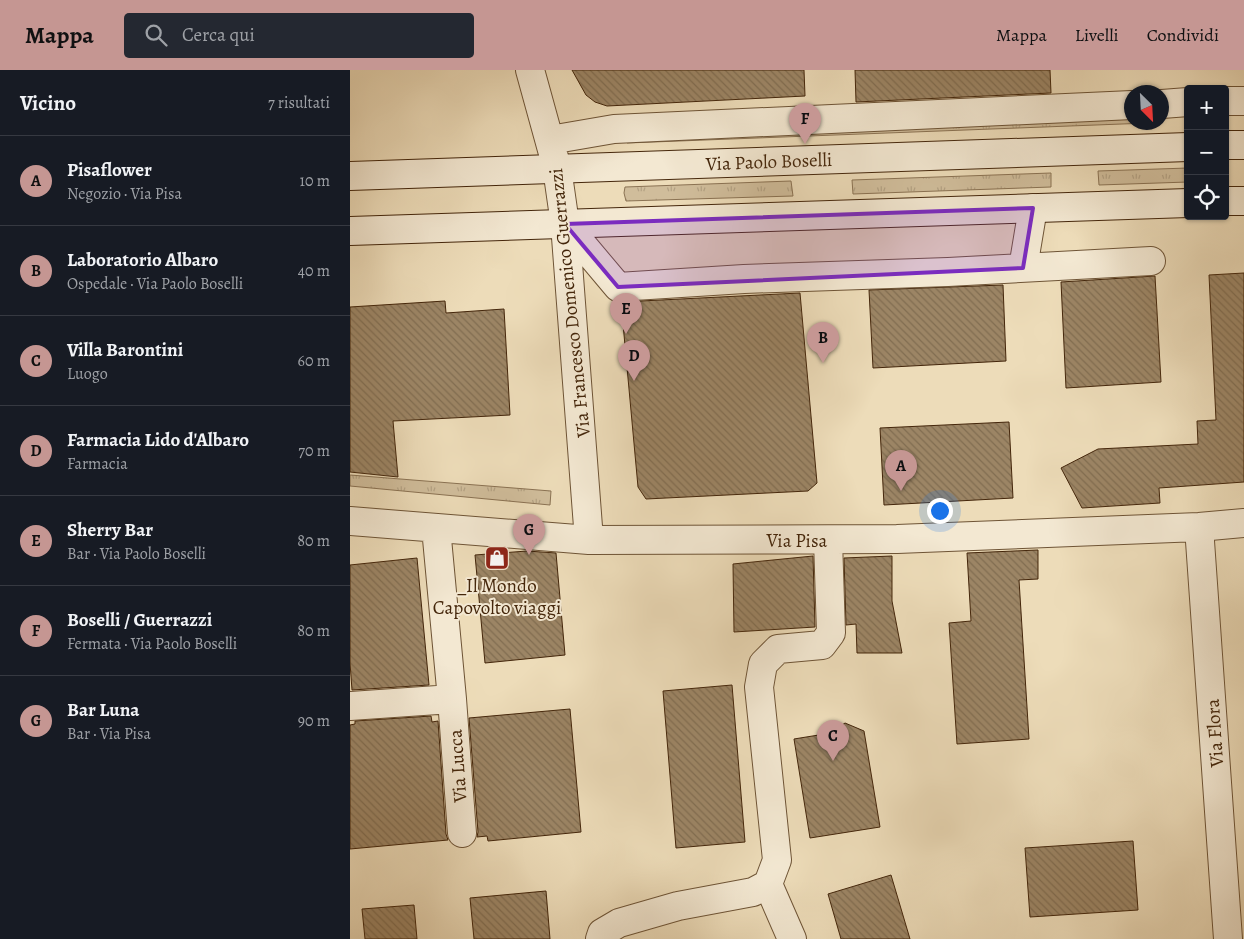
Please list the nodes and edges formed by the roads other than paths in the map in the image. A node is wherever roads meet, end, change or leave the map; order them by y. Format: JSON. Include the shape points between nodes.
{"nodes":[{"id":1,"x":530,"y":70,"type":"edge"},
{"id":2,"x":1244,"y":101,"type":"edge"},
{"id":3,"x":1184,"y":102,"type":"edge"},
{"id":4,"x":1229,"y":102,"type":"edge"},
{"id":5,"x":1169,"y":103,"type":"edge"},
{"id":6,"x":1124,"y":105,"type":"edge"},
{"id":7,"x":550,"y":140,"type":"junction"},
{"id":8,"x":1229,"y":145,"type":"edge"},
{"id":9,"x":1244,"y":145,"type":"edge"},
{"id":10,"x":1184,"y":147,"type":"edge"},
{"id":11,"x":557,"y":168,"type":"junction"},
{"id":12,"x":350,"y":176,"type":"edge"},
{"id":13,"x":1229,"y":201,"type":"edge"},
{"id":14,"x":1244,"y":201,"type":"edge"},
{"id":15,"x":1184,"y":203,"type":"edge"},
{"id":16,"x":1033,"y":208,"type":"junction"},
{"id":17,"x":566,"y":224,"type":"junction"},
{"id":18,"x":350,"y":231,"type":"edge"},
{"id":19,"x":1151,"y":260,"type":"dead end"},
{"id":20,"x":1023,"y":268,"type":"junction"},
{"id":21,"x":350,"y":521,"type":"edge"},
{"id":22,"x":1244,"y":523,"type":"edge"},
{"id":23,"x":1199,"y":527,"type":"junction"},
{"id":24,"x":436,"y":528,"type":"junction"},
{"id":25,"x":590,"y":540,"type":"junction"},
{"id":26,"x":828,"y":540,"type":"junction"},
{"id":27,"x":452,"y":699,"type":"junction"},
{"id":28,"x":350,"y":706,"type":"edge"},
{"id":29,"x":462,"y":833,"type":"dead end"},
{"id":30,"x":768,"y":884,"type":"junction"},
{"id":31,"x":600,"y":939,"type":"edge"},
{"id":32,"x":792,"y":939,"type":"edge"},
{"id":33,"x":1228,"y":939,"type":"edge"}],
"edges":[{"from":1,"to":7,"type":"street","name":"Via Francesco Domenico Guerrazzi"},
{"from":2,"to":4,"type":"street"},
{"from":3,"to":5,"type":"street"},
{"from":6,"to":7,"type":"street","name":"Via Paolo Boselli","via":[[614,129]]},
{"from":7,"to":11,"type":"street","name":"Via Francesco Domenico Guerrazzi"},
{"from":8,"to":9,"type":"street"},
{"from":10,"to":11,"type":"street","name":"Via Paolo Boselli"},
{"from":11,"to":12,"type":"street","name":"Via Paolo Boselli"},
{"from":11,"to":17,"type":"street","name":"Via Francesco Domenico Guerrazzi"},
{"from":13,"to":14,"type":"street"},
{"from":15,"to":16,"type":"street"},
{"from":16,"to":17,"type":"street"},
{"from":16,"to":20,"type":"street"},
{"from":17,"to":18,"type":"street"},
{"from":17,"to":20,"type":"street","via":[[618,287]]},
{"from":17,"to":25,"type":"street","name":"Via Francesco Domenico Guerrazzi"},
{"from":19,"to":20,"type":"street"},
{"from":21,"to":24,"type":"street","name":"Via Pisa"},
{"from":22,"to":23,"type":"street","name":"Via Pisa"},
{"from":23,"to":26,"type":"street","name":"Via Pisa"},
{"from":23,"to":33,"type":"street","name":"Via Flora"},
{"from":24,"to":25,"type":"street","name":"Via Pisa"},
{"from":24,"to":27,"type":"street","name":"Via Lucca"},
{"from":25,"to":26,"type":"street","name":"Via Pisa"},
{"from":26,"to":30,"type":"street","via":[[831,633],[822,645],[778,650],[763,664],[759,687],[777,860]]},
{"from":27,"to":28,"type":"street"},
{"from":27,"to":29,"type":"street","name":"Via Lucca"},
{"from":30,"to":31,"type":"street","via":[[753,892],[678,906],[619,923],[602,933]]},
{"from":30,"to":32,"type":"street"}]}
